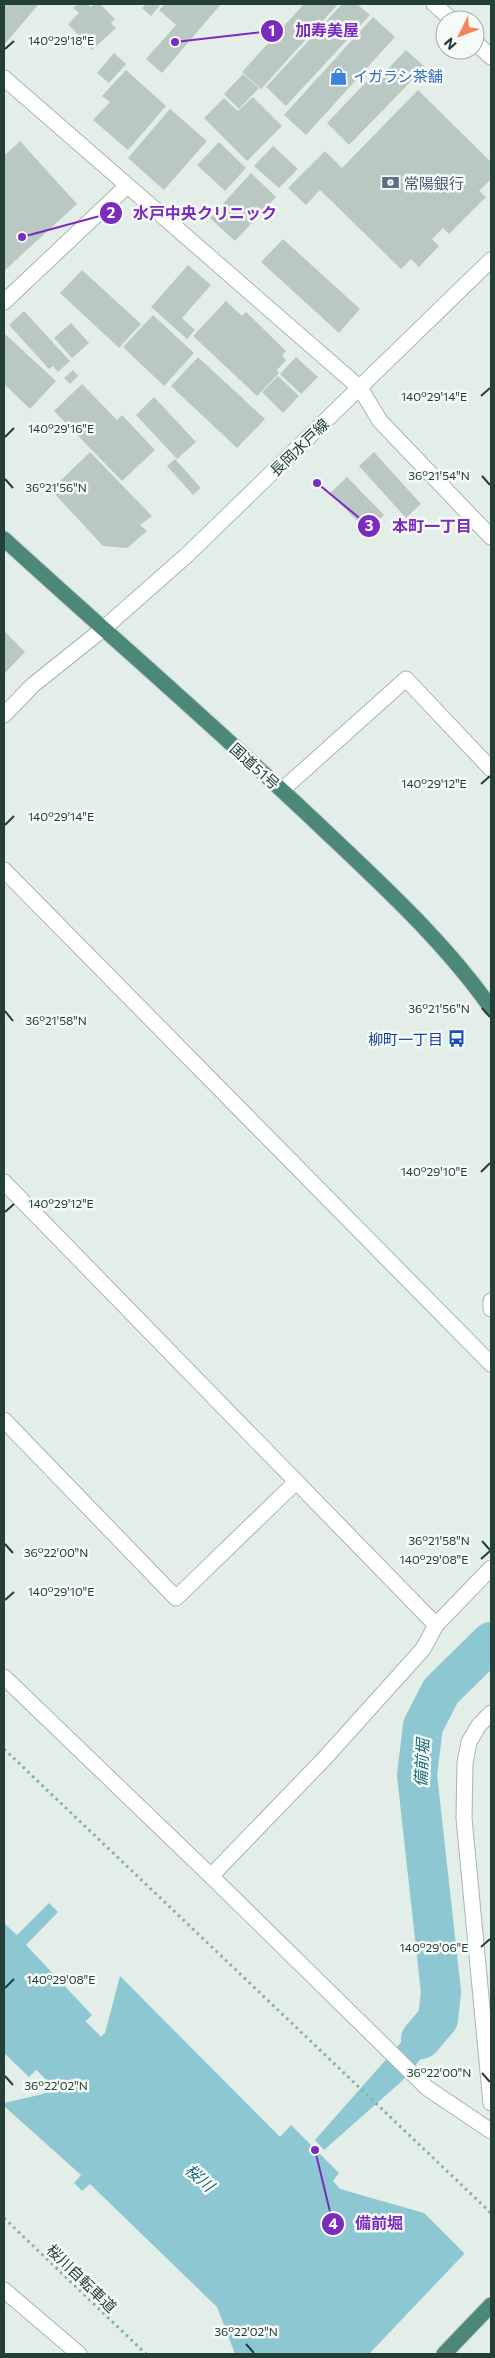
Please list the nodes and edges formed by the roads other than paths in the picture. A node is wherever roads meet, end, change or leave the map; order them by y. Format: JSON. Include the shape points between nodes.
{"nodes":[{"id":1,"x":4,"y":78,"type":"edge"},
{"id":2,"x":127,"y":186,"type":"junction"},
{"id":3,"x":491,"y":260,"type":"edge"},
{"id":4,"x":4,"y":302,"type":"edge"},
{"id":5,"x":360,"y":388,"type":"junction"},
{"id":6,"x":491,"y":537,"type":"edge"},
{"id":7,"x":4,"y":539,"type":"edge"},
{"id":8,"x":103,"y":630,"type":"junction"},
{"id":9,"x":4,"y":715,"type":"edge"},
{"id":10,"x":491,"y":769,"type":"edge"},
{"id":11,"x":282,"y":790,"type":"junction"},
{"id":12,"x":4,"y":870,"type":"edge"},
{"id":13,"x":491,"y":1008,"type":"edge"},
{"id":14,"x":4,"y":1182,"type":"edge"},
{"id":15,"x":491,"y":1301,"type":"edge"},
{"id":16,"x":491,"y":1309,"type":"edge"},
{"id":17,"x":491,"y":1364,"type":"edge"},
{"id":18,"x":4,"y":1420,"type":"edge"},
{"id":19,"x":296,"y":1482,"type":"junction"},
{"id":20,"x":491,"y":1568,"type":"edge"},
{"id":21,"x":436,"y":1625,"type":"junction"},
{"id":22,"x":4,"y":1677,"type":"edge"},
{"id":23,"x":491,"y":1713,"type":"edge"},
{"id":24,"x":211,"y":1876,"type":"junction"},
{"id":25,"x":491,"y":2103,"type":"edge"},
{"id":26,"x":491,"y":2131,"type":"edge"},
{"id":27,"x":4,"y":2290,"type":"edge"},
{"id":28,"x":491,"y":2304,"type":"edge"},
{"id":29,"x":78,"y":2354,"type":"edge"},
{"id":30,"x":444,"y":2354,"type":"edge"}],
"edges":[{"from":1,"to":2,"type":"street"},
{"from":2,"to":4,"type":"street"},
{"from":2,"to":5,"type":"street"},
{"from":3,"to":5,"type":"street","name":"長岡水戸線"},
{"from":5,"to":6,"type":"street","via":[[380,420]]},
{"from":5,"to":8,"type":"street","name":"長岡水戸線","via":[[158,582]]},
{"from":7,"to":8,"type":"highway","name":"国道51号"},
{"from":8,"to":9,"type":"street","name":"長岡水戸線","via":[[34,685]]},
{"from":8,"to":11,"type":"highway","name":"国道51号"},
{"from":10,"to":11,"type":"street","via":[[406,679]]},
{"from":11,"to":13,"type":"highway","name":"国道51号","via":[[388,891],[446,952]]},
{"from":12,"to":17,"type":"street"},
{"from":14,"to":19,"type":"street"},
{"from":15,"to":16,"type":"street"},
{"from":18,"to":19,"type":"street","via":[[176,1598]]},
{"from":19,"to":21,"type":"street"},
{"from":20,"to":21,"type":"street"},
{"from":21,"to":24,"type":"street","via":[[423,1649],[324,1760]]},
{"from":22,"to":24,"type":"street"},
{"from":23,"to":25,"type":"street","via":[[469,1742],[464,1809]]},
{"from":24,"to":26,"type":"street","via":[[427,2088]]},
{"from":27,"to":29,"type":"street"},
{"from":28,"to":30,"type":"highway"}]}
